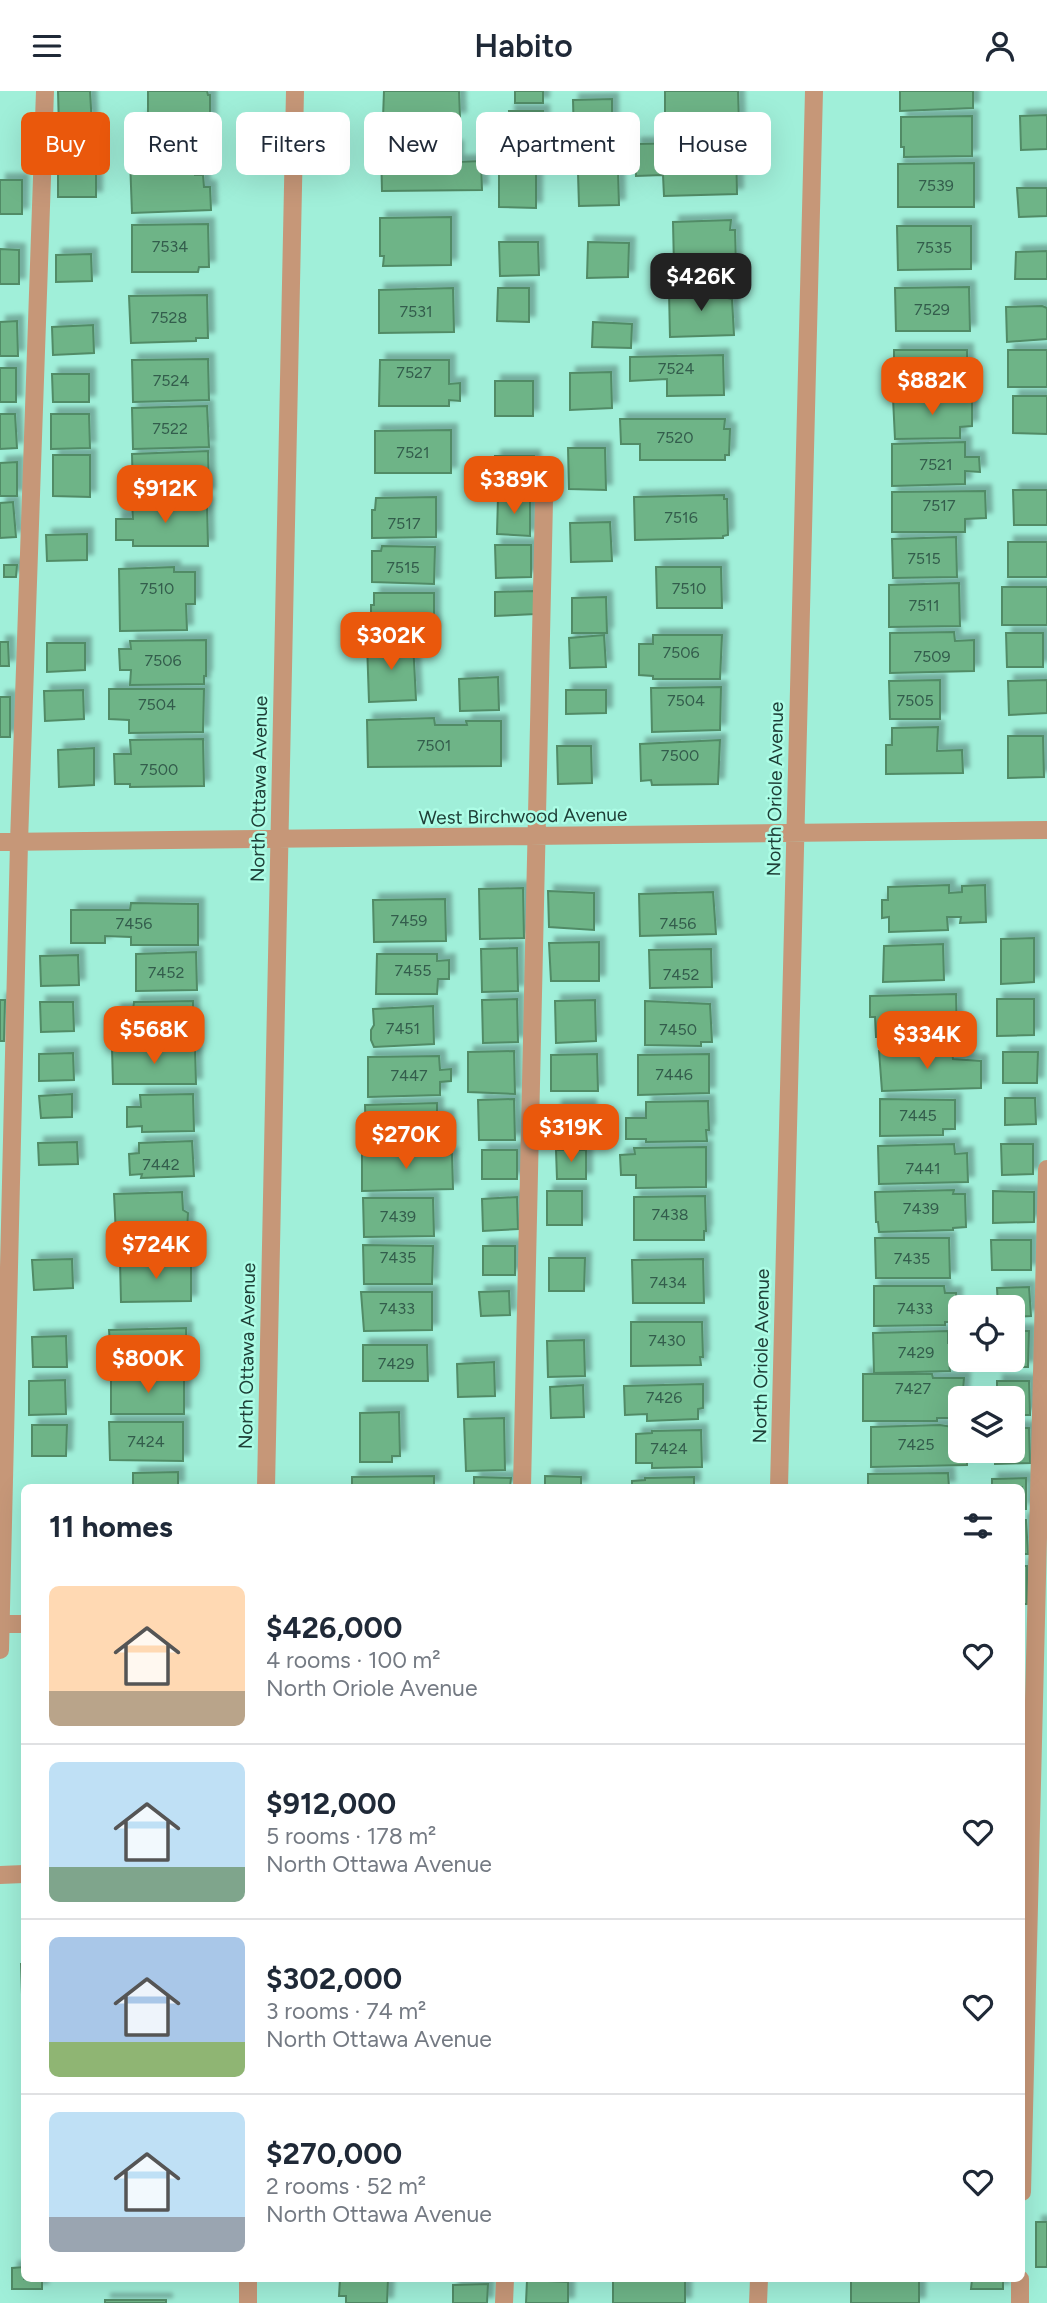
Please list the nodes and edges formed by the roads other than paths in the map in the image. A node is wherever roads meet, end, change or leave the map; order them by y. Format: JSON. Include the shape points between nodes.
{"nodes":[{"id":1,"x":45,"y":91,"type":"edge"},
{"id":2,"x":295,"y":91,"type":"edge"},
{"id":3,"x":814,"y":91,"type":"edge"},
{"id":4,"x":544,"y":501,"type":"dead end"},
{"id":5,"x":1047,"y":830,"type":"edge"},
{"id":6,"x":795,"y":833,"type":"junction"},
{"id":7,"x":537,"y":837,"type":"junction"},
{"id":8,"x":279,"y":840,"type":"junction"},
{"id":9,"x":0,"y":842,"type":"edge"},
{"id":10,"x":19,"y":842,"type":"junction"},
{"id":11,"x":1047,"y":1169,"type":"edge"},
{"id":12,"x":266,"y":1484,"type":"edge"},
{"id":13,"x":522,"y":1484,"type":"edge"},
{"id":14,"x":779,"y":1484,"type":"edge"},
{"id":15,"x":1,"y":1624,"type":"edge"},
{"id":16,"x":21,"y":1624,"type":"edge"},
{"id":17,"x":0,"y":1650,"type":"edge"},
{"id":18,"x":1047,"y":1860,"type":"edge"},
{"id":19,"x":1025,"y":1861,"type":"edge"},
{"id":20,"x":21,"y":1874,"type":"edge"},
{"id":21,"x":0,"y":1875,"type":"edge"},
{"id":22,"x":248,"y":2282,"type":"edge"},
{"id":23,"x":505,"y":2282,"type":"edge"},
{"id":24,"x":759,"y":2282,"type":"edge"},
{"id":25,"x":1020,"y":2282,"type":"edge"},
{"id":26,"x":248,"y":2303,"type":"edge"},
{"id":27,"x":504,"y":2303,"type":"edge"},
{"id":28,"x":758,"y":2303,"type":"edge"},
{"id":29,"x":1020,"y":2303,"type":"edge"}],
"edges":[{"from":1,"to":10,"type":"street"},
{"from":2,"to":8,"type":"street","name":"North Ottawa Avenue"},
{"from":3,"to":6,"type":"street","name":"North Oriole Avenue"},
{"from":4,"to":7,"type":"street"},
{"from":5,"to":6,"type":"street","name":"West Birchwood Avenue"},
{"from":6,"to":7,"type":"street","name":"West Birchwood Avenue"},
{"from":6,"to":14,"type":"street","name":"North Oriole Avenue"},
{"from":7,"to":8,"type":"street","name":"West Birchwood Avenue"},
{"from":7,"to":13,"type":"street"},
{"from":8,"to":10,"type":"street","name":"West Birchwood Avenue"},
{"from":8,"to":12,"type":"street","name":"North Ottawa Avenue"},
{"from":9,"to":10,"type":"street","name":"West Birchwood Avenue"},
{"from":10,"to":15,"type":"street"},
{"from":11,"to":19,"type":"street"},
{"from":15,"to":16,"type":"street"},
{"from":15,"to":17,"type":"street"},
{"from":18,"to":19,"type":"street"},
{"from":20,"to":21,"type":"street"},
{"from":22,"to":26,"type":"street"},
{"from":23,"to":27,"type":"street"},
{"from":24,"to":28,"type":"street"},
{"from":25,"to":29,"type":"street"}]}
